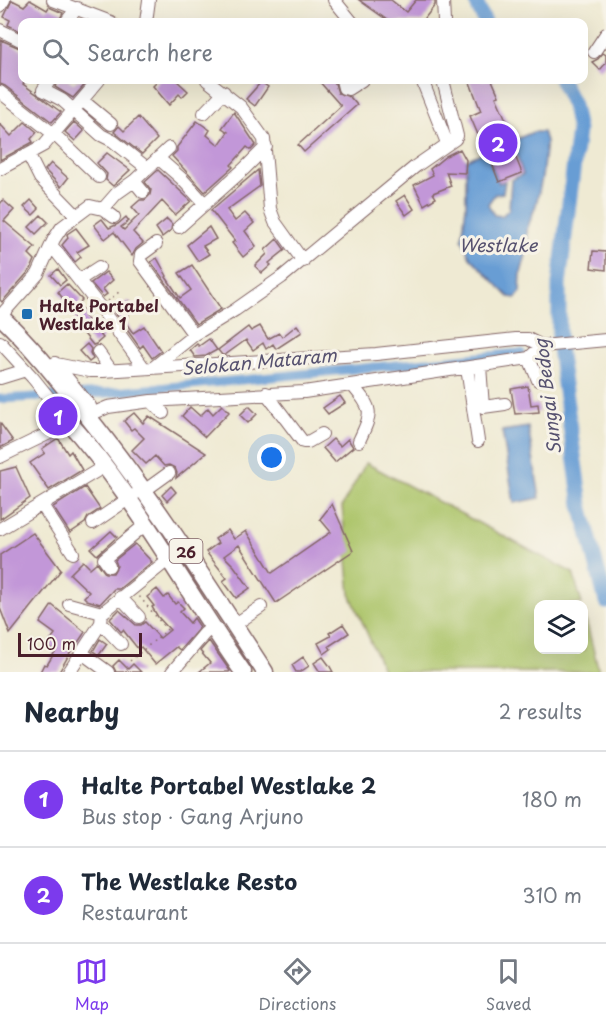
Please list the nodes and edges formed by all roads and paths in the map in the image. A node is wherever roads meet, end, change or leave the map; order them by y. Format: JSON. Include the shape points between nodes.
{"nodes":[{"id":1,"x":4,"y":0,"type":"edge"},
{"id":2,"x":53,"y":0,"type":"edge"},
{"id":3,"x":149,"y":0,"type":"edge"},
{"id":4,"x":334,"y":0,"type":"edge"},
{"id":5,"x":443,"y":0,"type":"edge"},
{"id":6,"x":0,"y":6,"type":"edge"},
{"id":7,"x":77,"y":8,"type":"junction"},
{"id":8,"x":69,"y":18,"type":"edge"},
{"id":9,"x":101,"y":18,"type":"edge"},
{"id":10,"x":147,"y":18,"type":"edge"},
{"id":11,"x":349,"y":18,"type":"edge"},
{"id":12,"x":444,"y":18,"type":"edge"},
{"id":13,"x":0,"y":30,"type":"edge"},
{"id":14,"x":606,"y":33,"type":"edge"},
{"id":15,"x":18,"y":39,"type":"edge"},
{"id":16,"x":594,"y":52,"type":"dead end"},
{"id":17,"x":47,"y":84,"type":"edge"},
{"id":18,"x":96,"y":84,"type":"edge"},
{"id":19,"x":213,"y":84,"type":"edge"},
{"id":20,"x":342,"y":84,"type":"edge"},
{"id":21,"x":356,"y":84,"type":"edge"},
{"id":22,"x":424,"y":84,"type":"edge"},
{"id":23,"x":444,"y":84,"type":"edge"},
{"id":24,"x":0,"y":92,"type":"edge"},
{"id":25,"x":224,"y":92,"type":"junction"},
{"id":26,"x":82,"y":100,"type":"junction"},
{"id":27,"x":74,"y":111,"type":"junction"},
{"id":28,"x":204,"y":113,"type":"dead end"},
{"id":29,"x":111,"y":124,"type":"dead end"},
{"id":30,"x":55,"y":135,"type":"junction"},
{"id":31,"x":447,"y":143,"type":"junction"},
{"id":32,"x":266,"y":147,"type":"junction"},
{"id":33,"x":169,"y":148,"type":"dead end"},
{"id":34,"x":28,"y":154,"type":"junction"},
{"id":35,"x":158,"y":158,"type":"junction"},
{"id":36,"x":147,"y":168,"type":"junction"},
{"id":37,"x":0,"y":170,"type":"edge"},
{"id":38,"x":99,"y":177,"type":"dead end"},
{"id":39,"x":134,"y":181,"type":"junction"},
{"id":40,"x":143,"y":192,"type":"dead end"},
{"id":41,"x":205,"y":204,"type":"junction"},
{"id":42,"x":103,"y":208,"type":"junction"},
{"id":43,"x":76,"y":215,"type":"junction"},
{"id":44,"x":114,"y":217,"type":"dead end"},
{"id":45,"x":179,"y":228,"type":"dead end"},
{"id":46,"x":156,"y":244,"type":"dead end"},
{"id":47,"x":51,"y":245,"type":"junction"},
{"id":48,"x":303,"y":261,"type":"junction"},
{"id":49,"x":99,"y":267,"type":"dead end"},
{"id":50,"x":79,"y":280,"type":"junction"},
{"id":51,"x":119,"y":292,"type":"dead end"},
{"id":52,"x":100,"y":307,"type":"junction"},
{"id":53,"x":2,"y":311,"type":"edge"},
{"id":54,"x":0,"y":329,"type":"edge"},
{"id":55,"x":194,"y":335,"type":"junction"},
{"id":56,"x":604,"y":340,"type":"edge"},
{"id":57,"x":0,"y":342,"type":"edge"},
{"id":58,"x":545,"y":346,"type":"junction"},
{"id":59,"x":98,"y":352,"type":"dead end"},
{"id":60,"x":529,"y":358,"type":"junction"},
{"id":61,"x":480,"y":366,"type":"junction"},
{"id":62,"x":149,"y":367,"type":"junction"},
{"id":63,"x":467,"y":368,"type":"junction"},
{"id":64,"x":111,"y":370,"type":"junction"},
{"id":65,"x":47,"y":374,"type":"junction"},
{"id":66,"x":0,"y":378,"type":"edge"},
{"id":67,"x":538,"y":380,"type":"dead end"},
{"id":68,"x":352,"y":385,"type":"junction"},
{"id":69,"x":266,"y":393,"type":"junction"},
{"id":70,"x":151,"y":401,"type":"junction"},
{"id":71,"x":505,"y":404,"type":"dead end"},
{"id":72,"x":92,"y":409,"type":"junction"},
{"id":73,"x":163,"y":413,"type":"dead end"},
{"id":74,"x":67,"y":420,"type":"junction"},
{"id":75,"x":322,"y":434,"type":"dead end"},
{"id":76,"x":359,"y":441,"type":"dead end"},
{"id":77,"x":478,"y":441,"type":"dead end"},
{"id":78,"x":0,"y":457,"type":"edge"},
{"id":79,"x":105,"y":466,"type":"junction"},
{"id":80,"x":168,"y":473,"type":"dead end"},
{"id":81,"x":140,"y":492,"type":"junction"},
{"id":82,"x":42,"y":505,"type":"junction"},
{"id":83,"x":93,"y":523,"type":"dead end"},
{"id":84,"x":146,"y":524,"type":"junction"},
{"id":85,"x":0,"y":529,"type":"edge"},
{"id":86,"x":73,"y":553,"type":"dead end"},
{"id":87,"x":169,"y":559,"type":"junction"},
{"id":88,"x":109,"y":566,"type":"dead end"},
{"id":89,"x":133,"y":588,"type":"junction"},
{"id":90,"x":208,"y":594,"type":"junction"},
{"id":91,"x":120,"y":597,"type":"junction"},
{"id":92,"x":69,"y":604,"type":"dead end"},
{"id":93,"x":261,"y":607,"type":"dead end"},
{"id":94,"x":139,"y":617,"type":"dead end"},
{"id":95,"x":102,"y":618,"type":"junction"},
{"id":96,"x":240,"y":621,"type":"junction"},
{"id":97,"x":212,"y":627,"type":"junction"},
{"id":98,"x":248,"y":640,"type":"junction"},
{"id":99,"x":121,"y":644,"type":"dead end"},
{"id":100,"x":82,"y":653,"type":"junction"},
{"id":101,"x":130,"y":661,"type":"dead end"},
{"id":102,"x":246,"y":668,"type":"edge"},
{"id":103,"x":69,"y":672,"type":"edge"},
{"id":104,"x":108,"y":672,"type":"edge"},
{"id":105,"x":172,"y":672,"type":"edge"},
{"id":106,"x":265,"y":672,"type":"edge"},
{"id":107,"x":273,"y":672,"type":"edge"}],
"edges":[{"from":1,"to":6,"type":"street"},
{"from":2,"to":7,"type":"street"},
{"from":3,"to":10,"type":"street"},
{"from":4,"to":11,"type":"street"},
{"from":5,"to":12,"type":"street"},
{"from":7,"to":8,"type":"street"},
{"from":7,"to":9,"type":"street"},
{"from":13,"to":15,"type":"street"},
{"from":14,"to":16,"type":"street"},
{"from":17,"to":27,"type":"street","via":[[43,90]]},
{"from":18,"to":26,"type":"street"},
{"from":19,"to":25,"type":"street"},
{"from":20,"to":21,"type":"street","via":[[348,89]]},
{"from":22,"to":31,"type":"street"},
{"from":23,"to":31,"type":"street","via":[[457,136]]},
{"from":24,"to":30,"type":"street"},
{"from":25,"to":28,"type":"street"},
{"from":25,"to":32,"type":"street","via":[[241,107]]},
{"from":26,"to":27,"type":"street"},
{"from":26,"to":29,"type":"street"},
{"from":27,"to":30,"type":"street"},
{"from":27,"to":36,"type":"street"},
{"from":30,"to":34,"type":"street"},
{"from":30,"to":38,"type":"street"},
{"from":31,"to":48,"type":"street"},
{"from":32,"to":41,"type":"street"},
{"from":32,"to":48,"type":"street","via":[[270,209]]},
{"from":33,"to":35,"type":"street"},
{"from":34,"to":37,"type":"street"},
{"from":34,"to":43,"type":"street","via":[[40,178]]},
{"from":35,"to":36,"type":"street"},
{"from":35,"to":41,"type":"street"},
{"from":36,"to":39,"type":"street"},
{"from":39,"to":40,"type":"street"},
{"from":39,"to":42,"type":"street"},
{"from":41,"to":45,"type":"street"},
{"from":42,"to":43,"type":"street","via":[[90,206]]},
{"from":42,"to":44,"type":"street"},
{"from":43,"to":47,"type":"street","via":[[62,227]]},
{"from":46,"to":55,"type":"street","via":[[141,255],[140,261]]},
{"from":47,"to":50,"type":"street"},
{"from":47,"to":53,"type":"street","via":[[38,274]]},
{"from":48,"to":55,"type":"street"},
{"from":49,"to":50,"type":"street"},
{"from":50,"to":52,"type":"street"},
{"from":51,"to":52,"type":"path"},
{"from":52,"to":62,"type":"street"},
{"from":53,"to":65,"type":"highway","number":"26"},
{"from":54,"to":65,"type":"highway","number":"26"},
{"from":55,"to":62,"type":"street"},
{"from":56,"to":58,"type":"street"},
{"from":57,"to":65,"type":"street"},
{"from":58,"to":60,"type":"street"},
{"from":58,"to":62,"type":"street","via":[[516,339],[376,354]]},
{"from":59,"to":64,"type":"street"},
{"from":60,"to":61,"type":"street"},
{"from":60,"to":67,"type":"street"},
{"from":61,"to":63,"type":"street"},
{"from":61,"to":71,"type":"street","via":[[483,407]]},
{"from":62,"to":64,"type":"street"},
{"from":63,"to":68,"type":"street"},
{"from":63,"to":77,"type":"street"},
{"from":64,"to":65,"type":"street"},
{"from":65,"to":66,"type":"street"},
{"from":65,"to":72,"type":"street"},
{"from":65,"to":74,"type":"street"},
{"from":65,"to":81,"type":"highway","number":"26"},
{"from":68,"to":69,"type":"street"},
{"from":68,"to":76,"type":"street","via":[[368,404],[369,412]]},
{"from":69,"to":70,"type":"street"},
{"from":69,"to":75,"type":"street","via":[[303,442]]},
{"from":70,"to":72,"type":"street"},
{"from":70,"to":73,"type":"street"},
{"from":72,"to":81,"type":"highway"},
{"from":74,"to":78,"type":"street"},
{"from":74,"to":79,"type":"highway"},
{"from":79,"to":81,"type":"highway"},
{"from":79,"to":82,"type":"street"},
{"from":80,"to":81,"type":"street"},
{"from":81,"to":83,"type":"street"},
{"from":81,"to":84,"type":"highway"},
{"from":81,"to":90,"type":"highway","number":"26"},
{"from":81,"to":96,"type":"highway"},
{"from":82,"to":85,"type":"street"},
{"from":82,"to":86,"type":"street"},
{"from":84,"to":87,"type":"highway"},
{"from":84,"to":88,"type":"street","via":[[104,559]]},
{"from":87,"to":89,"type":"street"},
{"from":87,"to":97,"type":"highway"},
{"from":89,"to":91,"type":"street"},
{"from":89,"to":101,"type":"path","via":[[167,630]]},
{"from":90,"to":98,"type":"highway","number":"26"},
{"from":90,"to":102,"type":"highway","number":"26"},
{"from":91,"to":94,"type":"street"},
{"from":91,"to":95,"type":"street"},
{"from":92,"to":95,"type":"street"},
{"from":93,"to":96,"type":"street"},
{"from":95,"to":99,"type":"street"},
{"from":95,"to":100,"type":"street"},
{"from":96,"to":98,"type":"highway"},
{"from":97,"to":102,"type":"highway"},
{"from":97,"to":105,"type":"street"},
{"from":98,"to":106,"type":"highway","number":"26"},
{"from":98,"to":107,"type":"highway"},
{"from":100,"to":103,"type":"street"},
{"from":100,"to":104,"type":"street"}]}
